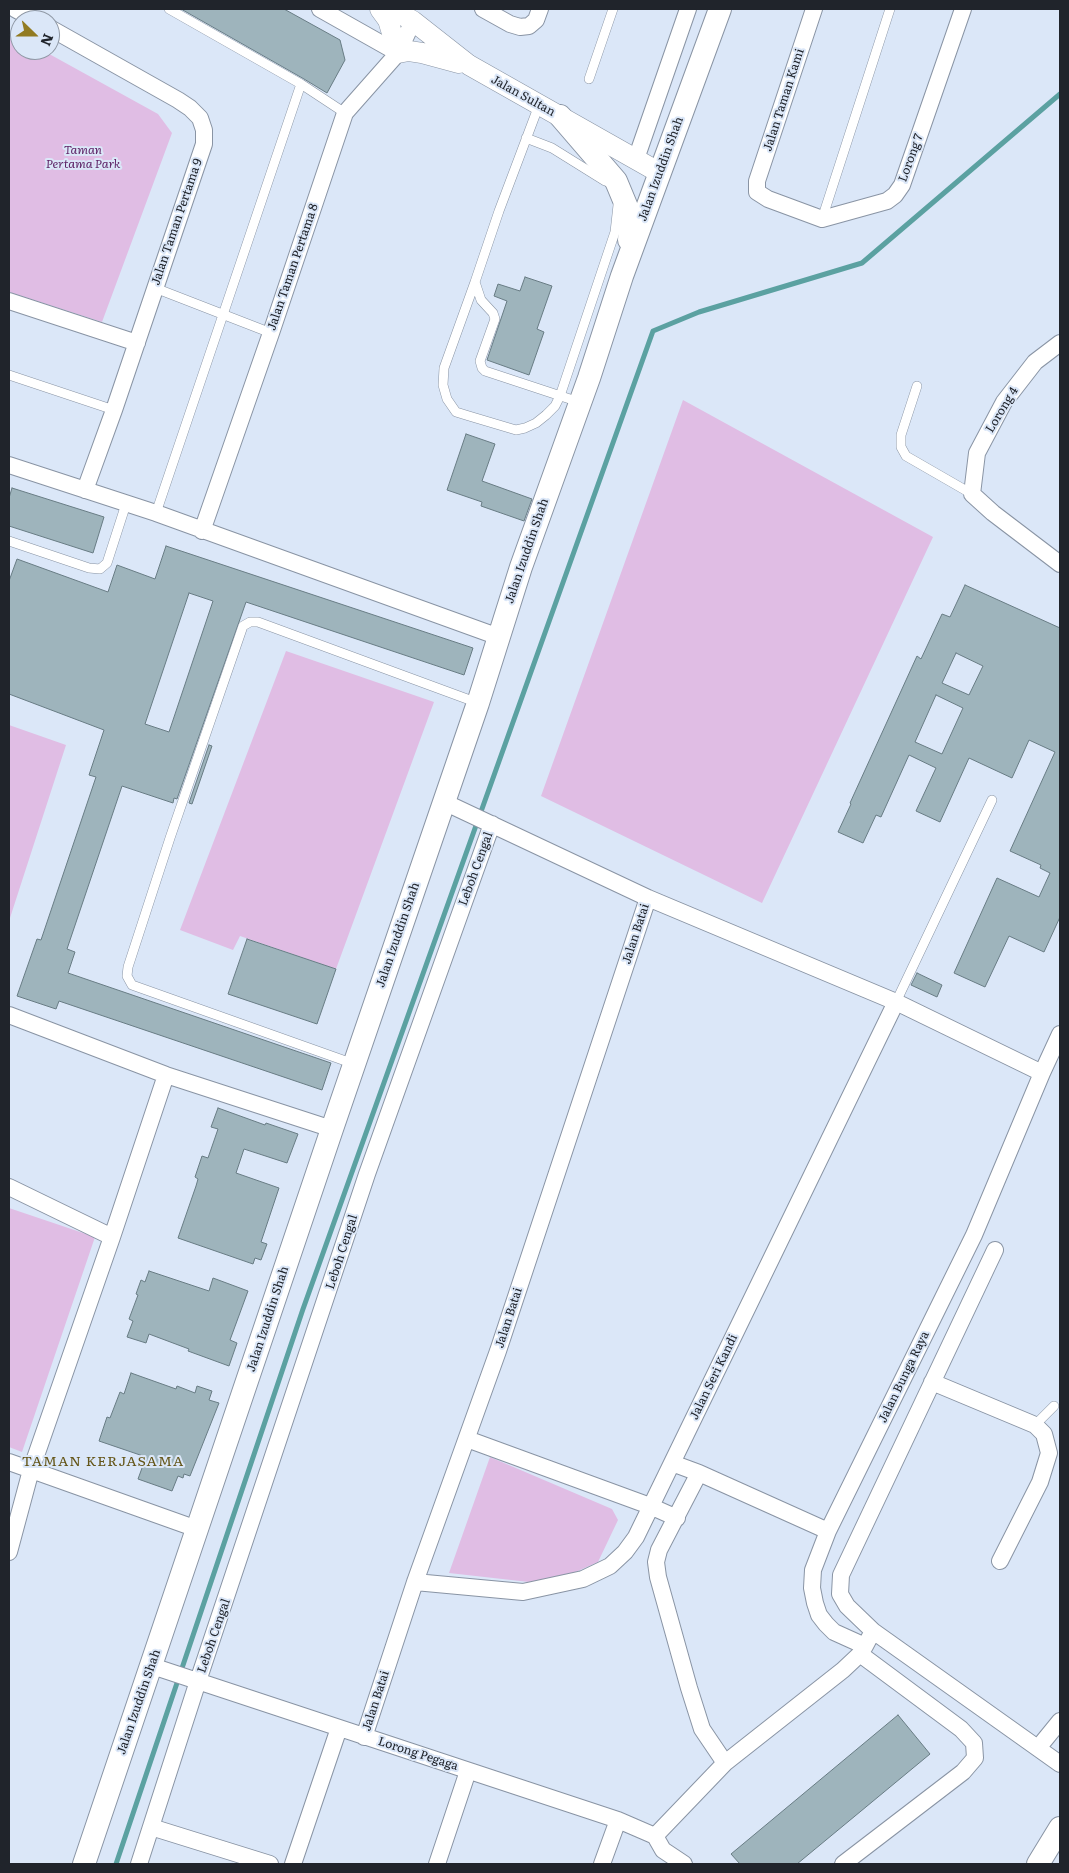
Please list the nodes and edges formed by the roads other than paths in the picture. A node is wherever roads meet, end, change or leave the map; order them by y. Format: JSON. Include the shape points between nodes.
{"nodes":[{"id":1,"x":169,"y":9,"type":"edge"},
{"id":2,"x":320,"y":9,"type":"edge"},
{"id":3,"x":380,"y":9,"type":"edge"},
{"id":4,"x":392,"y":9,"type":"edge"},
{"id":5,"x":483,"y":9,"type":"edge"},
{"id":6,"x":540,"y":9,"type":"edge"},
{"id":7,"x":613,"y":9,"type":"edge"},
{"id":8,"x":688,"y":9,"type":"edge"},
{"id":9,"x":720,"y":9,"type":"edge"},
{"id":10,"x":814,"y":9,"type":"edge"},
{"id":11,"x":890,"y":9,"type":"edge"},
{"id":12,"x":963,"y":9,"type":"edge"},
{"id":13,"x":413,"y":21,"type":"junction"},
{"id":14,"x":60,"y":34,"type":"edge"},
{"id":15,"x":398,"y":53,"type":"junction"},
{"id":16,"x":468,"y":65,"type":"junction"},
{"id":17,"x":589,"y":79,"type":"dead end"},
{"id":18,"x":301,"y":84,"type":"junction"},
{"id":19,"x":539,"y":104,"type":"junction"},
{"id":20,"x":345,"y":113,"type":"junction"},
{"id":21,"x":560,"y":116,"type":"junction"},
{"id":22,"x":526,"y":138,"type":"junction"},
{"id":23,"x":636,"y":159,"type":"junction"},
{"id":24,"x":660,"y":172,"type":"junction"},
{"id":25,"x":822,"y":219,"type":"junction"},
{"id":26,"x":622,"y":276,"type":"junction"},
{"id":27,"x":475,"y":282,"type":"junction"},
{"id":28,"x":155,"y":288,"type":"junction"},
{"id":29,"x":9,"y":301,"type":"edge"},
{"id":30,"x":222,"y":314,"type":"junction"},
{"id":31,"x":271,"y":333,"type":"junction"},
{"id":32,"x":137,"y":343,"type":"junction"},
{"id":33,"x":1060,"y":343,"type":"edge"},
{"id":34,"x":9,"y":375,"type":"edge"},
{"id":35,"x":917,"y":386,"type":"dead end"},
{"id":36,"x":570,"y":399,"type":"junction"},
{"id":37,"x":114,"y":410,"type":"junction"},
{"id":38,"x":9,"y":465,"type":"edge"},
{"id":39,"x":85,"y":490,"type":"junction"},
{"id":40,"x":972,"y":494,"type":"junction"},
{"id":41,"x":126,"y":504,"type":"junction"},
{"id":42,"x":156,"y":513,"type":"junction"},
{"id":43,"x":202,"y":530,"type":"junction"},
{"id":44,"x":9,"y":541,"type":"edge"},
{"id":45,"x":1060,"y":564,"type":"edge"},
{"id":46,"x":499,"y":637,"type":"junction"},
{"id":47,"x":478,"y":703,"type":"junction"},
{"id":48,"x":992,"y":800,"type":"dead end"},
{"id":49,"x":444,"y":802,"type":"junction"},
{"id":50,"x":483,"y":820,"type":"junction"},
{"id":51,"x":648,"y":898,"type":"junction"},
{"id":52,"x":896,"y":1002,"type":"junction"},
{"id":53,"x":9,"y":1016,"type":"edge"},
{"id":54,"x":1060,"y":1034,"type":"edge"},
{"id":55,"x":354,"y":1064,"type":"junction"},
{"id":56,"x":1042,"y":1073,"type":"junction"},
{"id":57,"x":166,"y":1075,"type":"junction"},
{"id":58,"x":332,"y":1129,"type":"junction"},
{"id":59,"x":9,"y":1187,"type":"edge"},
{"id":60,"x":112,"y":1236,"type":"junction"},
{"id":61,"x":995,"y":1250,"type":"dead end"},
{"id":62,"x":932,"y":1382,"type":"junction"},
{"id":63,"x":1054,"y":1406,"type":"dead end"},
{"id":64,"x":1035,"y":1424,"type":"junction"},
{"id":65,"x":467,"y":1439,"type":"junction"},
{"id":66,"x":9,"y":1462,"type":"edge"},
{"id":67,"x":672,"y":1463,"type":"junction"},
{"id":68,"x":31,"y":1470,"type":"junction"},
{"id":69,"x":699,"y":1473,"type":"junction"},
{"id":70,"x":650,"y":1506,"type":"junction"},
{"id":71,"x":677,"y":1518,"type":"junction"},
{"id":72,"x":198,"y":1530,"type":"junction"},
{"id":73,"x":828,"y":1532,"type":"junction"},
{"id":74,"x":9,"y":1552,"type":"edge"},
{"id":75,"x":1000,"y":1560,"type":"dead end"},
{"id":76,"x":415,"y":1582,"type":"junction"},
{"id":77,"x":873,"y":1631,"type":"junction"},
{"id":78,"x":863,"y":1650,"type":"junction"},
{"id":79,"x":177,"y":1674,"type":"junction"},
{"id":80,"x":1060,"y":1721,"type":"edge"},
{"id":81,"x":339,"y":1728,"type":"junction"},
{"id":82,"x":364,"y":1737,"type":"junction"},
{"id":83,"x":1038,"y":1748,"type":"junction"},
{"id":84,"x":725,"y":1763,"type":"junction"},
{"id":85,"x":1060,"y":1764,"type":"edge"},
{"id":86,"x":468,"y":1771,"type":"junction"},
{"id":87,"x":618,"y":1820,"type":"junction"},
{"id":88,"x":151,"y":1826,"type":"junction"},
{"id":89,"x":1060,"y":1828,"type":"edge"},
{"id":90,"x":656,"y":1836,"type":"junction"},
{"id":91,"x":84,"y":1864,"type":"edge"},
{"id":92,"x":139,"y":1864,"type":"edge"},
{"id":93,"x":270,"y":1864,"type":"edge"},
{"id":94,"x":294,"y":1864,"type":"edge"},
{"id":95,"x":437,"y":1864,"type":"edge"},
{"id":96,"x":602,"y":1864,"type":"edge"},
{"id":97,"x":684,"y":1864,"type":"edge"},
{"id":98,"x":843,"y":1864,"type":"edge"},
{"id":99,"x":1038,"y":1864,"type":"edge"}],
"edges":[{"from":1,"to":18,"type":"lane"},
{"from":2,"to":15,"type":"street"},
{"from":3,"to":15,"type":"street","via":[[388,20]]},
{"from":4,"to":13,"type":"street","name":"Jalan Sultan"},
{"from":5,"to":6,"type":"street","via":[[520,27],[529,26],[536,20]]},
{"from":7,"to":17,"type":"lane"},
{"from":8,"to":23,"type":"street"},
{"from":9,"to":24,"type":"main road","name":"Jalan Izuddin Shah"},
{"from":10,"to":25,"type":"street","name":"Jalan Taman Kami","via":[[757,181],[757,192],[768,200]]},
{"from":11,"to":25,"type":"lane"},
{"from":12,"to":25,"type":"street","name":"Lorong 7","via":[[902,185],[886,201]]},
{"from":13,"to":15,"type":"street","name":"Jalan Taman Pertama 8"},
{"from":13,"to":16,"type":"street","name":"Jalan Sultan"},
{"from":14,"to":28,"type":"street","name":"Jalan Taman Pertama 9","via":[[178,100],[200,118],[204,144]]},
{"from":15,"to":16,"type":"street","via":[[409,51]]},
{"from":15,"to":20,"type":"street","name":"Jalan Taman Pertama 8"},
{"from":16,"to":19,"type":"street","name":"Jalan Sultan"},
{"from":18,"to":20,"type":"lane"},
{"from":18,"to":30,"type":"lane"},
{"from":19,"to":21,"type":"street","name":"Jalan Sultan"},
{"from":19,"to":22,"type":"lane"},
{"from":20,"to":31,"type":"street","name":"Jalan Taman Pertama 8"},
{"from":21,"to":23,"type":"street","name":"Jalan Sultan"},
{"from":21,"to":26,"type":"main road","via":[[616,181],[625,200],[631,217]]},
{"from":22,"to":27,"type":"lane"},
{"from":22,"to":36,"type":"lane","via":[[552,148],[609,184],[617,196],[619,210],[615,232]]},
{"from":23,"to":24,"type":"street","name":"Jalan Sultan"},
{"from":24,"to":26,"type":"main road","name":"Jalan Izuddin Shah"},
{"from":26,"to":36,"type":"main road","name":"Jalan Izuddin Shah"},
{"from":27,"to":36,"type":"lane","via":[[481,300],[495,319],[480,361],[485,372]]},
{"from":27,"to":36,"type":"lane","via":[[444,368],[443,385],[456,412],[516,430],[536,423]]},
{"from":28,"to":30,"type":"lane"},
{"from":28,"to":32,"type":"street","name":"Jalan Taman Pertama 9"},
{"from":29,"to":32,"type":"street"},
{"from":30,"to":31,"type":"lane"},
{"from":30,"to":42,"type":"lane"},
{"from":31,"to":43,"type":"street","name":"Jalan Taman Pertama 8"},
{"from":32,"to":37,"type":"street","name":"Jalan Taman Pertama 9"},
{"from":33,"to":40,"type":"street","name":"Lorong 4","via":[[1035,362],[1004,402],[977,453]]},
{"from":34,"to":37,"type":"lane"},
{"from":35,"to":40,"type":"lane","via":[[900,435],[901,447],[906,456]]},
{"from":36,"to":46,"type":"main road","name":"Jalan Izuddin Shah"},
{"from":37,"to":39,"type":"street","name":"Jalan Taman Pertama 9"},
{"from":38,"to":39,"type":"street"},
{"from":39,"to":41,"type":"street"},
{"from":40,"to":45,"type":"street"},
{"from":41,"to":42,"type":"street"},
{"from":41,"to":44,"type":"lane","via":[[107,563],[100,569]]},
{"from":42,"to":43,"type":"street"},
{"from":43,"to":46,"type":"street"},
{"from":46,"to":47,"type":"main road","name":"Jalan Izuddin Shah"},
{"from":47,"to":49,"type":"main road","name":"Jalan Izuddin Shah"},
{"from":47,"to":55,"type":"lane","via":[[258,622],[250,622],[243,626],[170,838],[128,967],[128,981]]},
{"from":48,"to":52,"type":"lane"},
{"from":49,"to":50,"type":"street"},
{"from":49,"to":55,"type":"main road","name":"Jalan Izuddin Shah"},
{"from":50,"to":51,"type":"street"},
{"from":50,"to":79,"type":"street","name":"Leboh Cengal","via":[[368,1174]]},
{"from":51,"to":52,"type":"street"},
{"from":51,"to":65,"type":"street","name":"Jalan Batai"},
{"from":52,"to":56,"type":"street"},
{"from":52,"to":67,"type":"street","name":"Jalan Seri Kandi"},
{"from":53,"to":57,"type":"street"},
{"from":54,"to":56,"type":"street","name":"Jalan Bunga Raya"},
{"from":55,"to":58,"type":"main road","name":"Jalan Izuddin Shah"},
{"from":56,"to":73,"type":"street","name":"Jalan Bunga Raya","via":[[974,1235]]},
{"from":57,"to":58,"type":"street"},
{"from":57,"to":60,"type":"street"},
{"from":58,"to":72,"type":"main road","name":"Jalan Izuddin Shah"},
{"from":59,"to":60,"type":"street"},
{"from":60,"to":68,"type":"street"},
{"from":61,"to":62,"type":"street"},
{"from":62,"to":64,"type":"street"},
{"from":62,"to":77,"type":"street","via":[[841,1575],[840,1594],[847,1606]]},
{"from":63,"to":64,"type":"lane"},
{"from":64,"to":75,"type":"street","via":[[1044,1434],[1049,1453],[1040,1482]]},
{"from":65,"to":70,"type":"street"},
{"from":65,"to":76,"type":"street","name":"Jalan Batai"},
{"from":66,"to":68,"type":"street"},
{"from":67,"to":69,"type":"street"},
{"from":67,"to":70,"type":"street","name":"Jalan Seri Kandi"},
{"from":68,"to":72,"type":"street"},
{"from":68,"to":74,"type":"street"},
{"from":69,"to":71,"type":"street"},
{"from":69,"to":73,"type":"street"},
{"from":70,"to":71,"type":"street"},
{"from":70,"to":76,"type":"street","name":"Jalan Seri Kandi","via":[[636,1537],[625,1552],[610,1566],[583,1579],[524,1592]]},
{"from":71,"to":84,"type":"street","via":[[659,1550],[656,1562],[658,1577],[702,1729]]},
{"from":72,"to":79,"type":"main road","name":"Jalan Izuddin Shah"},
{"from":73,"to":78,"type":"street","name":"Jalan Bunga Raya","via":[[813,1570],[815,1603],[819,1615],[834,1632]]},
{"from":76,"to":82,"type":"street","name":"Jalan Batai"},
{"from":77,"to":78,"type":"street"},
{"from":77,"to":83,"type":"street"},
{"from":78,"to":84,"type":"street","via":[[843,1670]]},
{"from":78,"to":98,"type":"street","name":"Jalan Bunga Raya","via":[[961,1728],[974,1743],[975,1758],[963,1772]]},
{"from":79,"to":81,"type":"street","name":"Lorong Pegaga"},
{"from":79,"to":88,"type":"street","name":"Leboh Cengal"},
{"from":79,"to":91,"type":"main road","name":"Jalan Izuddin Shah"},
{"from":80,"to":83,"type":"street"},
{"from":81,"to":82,"type":"street","name":"Lorong Pegaga"},
{"from":81,"to":94,"type":"street"},
{"from":82,"to":86,"type":"street","name":"Lorong Pegaga"},
{"from":83,"to":85,"type":"street"},
{"from":84,"to":90,"type":"street"},
{"from":86,"to":87,"type":"street","name":"Lorong Pegaga"},
{"from":86,"to":95,"type":"street"},
{"from":87,"to":90,"type":"street","name":"Lorong Pegaga"},
{"from":87,"to":96,"type":"street"},
{"from":88,"to":92,"type":"street","name":"Leboh Cengal"},
{"from":88,"to":93,"type":"street"},
{"from":89,"to":99,"type":"main road"},
{"from":90,"to":97,"type":"street","via":[[663,1850]]}]}
